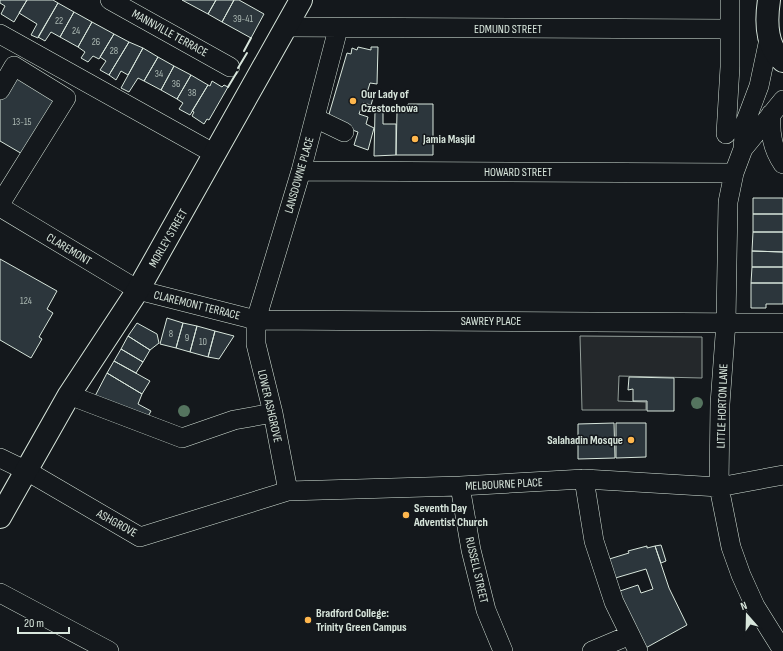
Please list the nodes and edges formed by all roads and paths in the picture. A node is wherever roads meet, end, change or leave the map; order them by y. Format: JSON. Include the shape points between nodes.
{"nodes":[{"id":1,"x":301,"y":0,"type":"edge"},
{"id":2,"x":730,"y":0,"type":"edge"},
{"id":3,"x":768,"y":0,"type":"edge"},
{"id":4,"x":115,"y":1,"type":"edge"},
{"id":5,"x":286,"y":27,"type":"junction"},
{"id":6,"x":338,"y":29,"type":"junction"},
{"id":7,"x":730,"y":29,"type":"junction"},
{"id":8,"x":0,"y":34,"type":"edge"},
{"id":9,"x":769,"y":39,"type":"junction"},
{"id":10,"x":783,"y":61,"type":"edge"},
{"id":11,"x":230,"y":67,"type":"dead end"},
{"id":12,"x":0,"y":90,"type":"edge"},
{"id":13,"x":777,"y":107,"type":"edge"},
{"id":14,"x":315,"y":118,"type":"junction"},
{"id":15,"x":344,"y":132,"type":"dead end"},
{"id":16,"x":726,"y":134,"type":"dead end"},
{"id":17,"x":743,"y":149,"type":"junction"},
{"id":18,"x":215,"y":154,"type":"junction"},
{"id":19,"x":783,"y":164,"type":"edge"},
{"id":20,"x":301,"y":171,"type":"junction"},
{"id":21,"x":734,"y":173,"type":"junction"},
{"id":22,"x":7,"y":178,"type":"edge"},
{"id":23,"x":0,"y":206,"type":"edge"},
{"id":24,"x":138,"y":290,"type":"junction"},
{"id":25,"x":256,"y":320,"type":"junction"},
{"id":26,"x":726,"y":322,"type":"junction"},
{"id":27,"x":783,"y":323,"type":"edge"},
{"id":28,"x":69,"y":395,"type":"junction"},
{"id":29,"x":273,"y":413,"type":"junction"},
{"id":30,"x":0,"y":458,"type":"edge"},
{"id":31,"x":27,"y":471,"type":"junction"},
{"id":32,"x":783,"y":475,"type":"edge"},
{"id":33,"x":584,"y":479,"type":"junction"},
{"id":34,"x":460,"y":486,"type":"junction"},
{"id":35,"x":719,"y":487,"type":"junction"},
{"id":36,"x":288,"y":491,"type":"junction"},
{"id":37,"x":0,"y":517,"type":"edge"},
{"id":38,"x":0,"y":593,"type":"edge"},
{"id":39,"x":634,"y":643,"type":"edge"},
{"id":40,"x":782,"y":648,"type":"edge"},
{"id":41,"x":109,"y":651,"type":"edge"},
{"id":42,"x":504,"y":651,"type":"edge"},
{"id":43,"x":592,"y":651,"type":"edge"}],
"edges":[{"from":1,"to":5,"type":"main road","name":"MORLEY STREET"},
{"from":2,"to":7,"type":"street"},
{"from":3,"to":9,"type":"main road"},
{"from":4,"to":11,"type":"street","name":"MANNVILLE TERRACE"},
{"from":5,"to":6,"type":"street","name":"EDMUND STREET"},
{"from":5,"to":18,"type":"main road","name":"MORLEY STREET"},
{"from":6,"to":7,"type":"street","name":"EDMUND STREET"},
{"from":6,"to":14,"type":"street","name":"LANSDOWNE PLACE"},
{"from":7,"to":16,"type":"street"},
{"from":8,"to":18,"type":"street"},
{"from":9,"to":10,"type":"main road","via":[[774,51]]},
{"from":9,"to":17,"type":"street","name":"LITTLE HORTON LANE","via":[[759,86],[745,123]]},
{"from":12,"to":22,"type":"street","via":[[14,66],[66,98]]},
{"from":13,"to":17,"type":"street","name":"LITTLE HORTON LANE"},
{"from":13,"to":19,"type":"street","via":[[772,140]]},
{"from":14,"to":15,"type":"street"},
{"from":14,"to":20,"type":"street","name":"LANSDOWNE PLACE"},
{"from":17,"to":21,"type":"street","name":"LITTLE HORTON LANE"},
{"from":18,"to":24,"type":"main road","name":"MORLEY STREET"},
{"from":20,"to":21,"type":"street","name":"HOWARD STREET"},
{"from":20,"to":25,"type":"street","name":"LANSDOWNE PLACE"},
{"from":21,"to":26,"type":"street","name":"LITTLE HORTON LANE","via":[[726,225]]},
{"from":22,"to":23,"type":"street"},
{"from":23,"to":24,"type":"street","name":"CLAREMONT"},
{"from":24,"to":25,"type":"street","name":"CLAREMONT TERRACE"},
{"from":24,"to":28,"type":"main road","name":"MORLEY STREET"},
{"from":25,"to":26,"type":"street","name":"SAWREY PLACE"},
{"from":25,"to":29,"type":"street","name":"LOWER ASHGROVE","via":[[256,344]]},
{"from":26,"to":27,"type":"street","name":"SAWREY PLACE"},
{"from":26,"to":35,"type":"street","name":"LITTLE HORTON LANE","via":[[720,404]]},
{"from":28,"to":29,"type":"street","via":[[182,438],[234,420]]},
{"from":28,"to":31,"type":"main road","name":"MORLEY STREET"},
{"from":29,"to":36,"type":"street","name":"LOWER ASHGROVE"},
{"from":30,"to":31,"type":"street","name":"ASHGROVE"},
{"from":31,"to":36,"type":"street","name":"ASHGROVE","via":[[140,537]]},
{"from":31,"to":37,"type":"main road","name":"MORLEY STREET"},
{"from":32,"to":35,"type":"street","name":"MELBOURNE PLACE"},
{"from":33,"to":34,"type":"street","name":"MELBOURNE PLACE"},
{"from":33,"to":35,"type":"street","name":"MELBOURNE PLACE"},
{"from":33,"to":39,"type":"street","via":[[594,541],[614,602]]},
{"from":34,"to":36,"type":"street","name":"MELBOURNE PLACE"},
{"from":34,"to":42,"type":"street","name":"RUSSELL STREET","via":[[471,550],[486,610]]},
{"from":35,"to":40,"type":"street","name":"LITTLE HORTON LANE","via":[[731,547],[741,575],[755,606]]},
{"from":38,"to":41,"type":"street"},
{"from":39,"to":43,"type":"street"}]}
